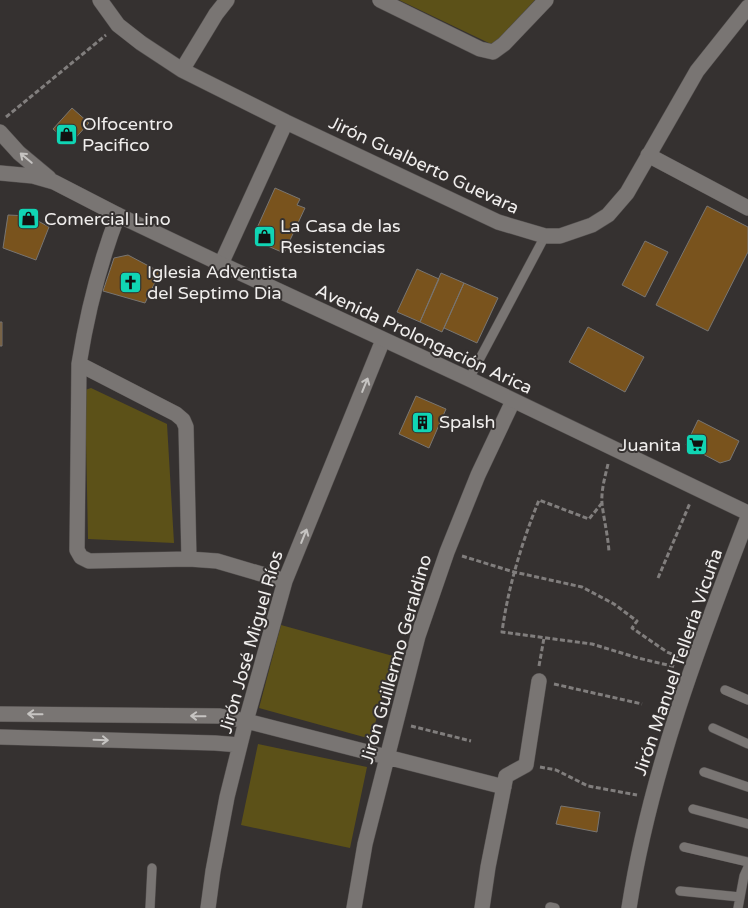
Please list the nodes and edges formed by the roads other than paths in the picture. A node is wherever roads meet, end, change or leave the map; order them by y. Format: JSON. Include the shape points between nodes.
{"nodes":[{"id":1,"x":100,"y":0,"type":"edge"},
{"id":2,"x":227,"y":0,"type":"edge"},
{"id":3,"x":380,"y":0,"type":"edge"},
{"id":4,"x":546,"y":0,"type":"edge"},
{"id":5,"x":748,"y":7,"type":"edge"},
{"id":6,"x":182,"y":70,"type":"junction"},
{"id":7,"x":286,"y":122,"type":"junction"},
{"id":8,"x":0,"y":132,"type":"edge"},
{"id":9,"x":648,"y":155,"type":"junction"},
{"id":10,"x":0,"y":173,"type":"edge"},
{"id":11,"x":54,"y":182,"type":"junction"},
{"id":12,"x":748,"y":208,"type":"edge"},
{"id":13,"x":118,"y":215,"type":"junction"},
{"id":14,"x":545,"y":236,"type":"junction"},
{"id":15,"x":221,"y":264,"type":"junction"},
{"id":16,"x":383,"y":340,"type":"junction"},
{"id":17,"x":79,"y":364,"type":"junction"},
{"id":18,"x":469,"y":379,"type":"junction"},
{"id":19,"x":514,"y":401,"type":"junction"},
{"id":20,"x":748,"y":513,"type":"edge"},
{"id":21,"x":748,"y":518,"type":"edge"},
{"id":22,"x":189,"y":559,"type":"junction"},
{"id":23,"x":285,"y":581,"type":"junction"},
{"id":24,"x":539,"y":681,"type":"road end"},
{"id":25,"x":725,"y":690,"type":"dead end"},
{"id":26,"x":748,"y":700,"type":"edge"},
{"id":27,"x":0,"y":714,"type":"edge"},
{"id":28,"x":246,"y":721,"type":"junction"},
{"id":29,"x":713,"y":728,"type":"dead end"},
{"id":30,"x":0,"y":737,"type":"edge"},
{"id":31,"x":748,"y":744,"type":"edge"},
{"id":32,"x":240,"y":746,"type":"junction"},
{"id":33,"x":386,"y":758,"type":"junction"},
{"id":34,"x":704,"y":772,"type":"dead end"},
{"id":35,"x":504,"y":787,"type":"junction"},
{"id":36,"x":748,"y":787,"type":"edge"},
{"id":37,"x":693,"y":809,"type":"dead end"},
{"id":38,"x":748,"y":824,"type":"edge"},
{"id":39,"x":684,"y":847,"type":"dead end"},
{"id":40,"x":748,"y":862,"type":"edge"},
{"id":41,"x":748,"y":866,"type":"edge"},
{"id":42,"x":152,"y":868,"type":"dead end"},
{"id":43,"x":680,"y":891,"type":"dead end"},
{"id":44,"x":740,"y":897,"type":"junction"},
{"id":45,"x":550,"y":907,"type":"edge"},
{"id":46,"x":150,"y":908,"type":"edge"},
{"id":47,"x":208,"y":908,"type":"edge"},
{"id":48,"x":354,"y":908,"type":"edge"},
{"id":49,"x":482,"y":908,"type":"edge"},
{"id":50,"x":555,"y":908,"type":"edge"},
{"id":51,"x":629,"y":908,"type":"edge"},
{"id":52,"x":738,"y":908,"type":"edge"}],
"edges":[{"from":1,"to":6,"type":"street","name":"Jirón Gualberto Guevara","via":[[118,25]]},
{"from":2,"to":6,"type":"street"},
{"from":3,"to":4,"type":"street","via":[[480,49],[493,52]]},
{"from":5,"to":9,"type":"street","name":"Jirón Gualberto Guevara","via":[[697,70]]},
{"from":6,"to":7,"type":"street","name":"Jirón Gualberto Guevara"},
{"from":7,"to":14,"type":"street","name":"Jirón Gualberto Guevara","via":[[498,222]]},
{"from":7,"to":15,"type":"street"},
{"from":11,"to":8,"type":"street","one_way":true,"via":[[19,153]]},
{"from":9,"to":12,"type":"street"},
{"from":9,"to":14,"type":"street","name":"Jirón Gualberto Guevara","via":[[627,193],[608,215],[576,231]]},
{"from":10,"to":11,"type":"street","name":"Avenida Prolongación Arica"},
{"from":11,"to":13,"type":"street","name":"Avenida Prolongación Arica"},
{"from":13,"to":15,"type":"street","name":"Avenida Prolongación Arica"},
{"from":13,"to":17,"type":"street","via":[[107,245]]},
{"from":14,"to":18,"type":"lane"},
{"from":15,"to":16,"type":"street","name":"Avenida Prolongación Arica"},
{"from":16,"to":18,"type":"street","name":"Avenida Prolongación Arica"},
{"from":23,"to":16,"type":"street","name":"Jirón José Miguel Ríos","one_way":true},
{"from":17,"to":22,"type":"street","via":[[183,420],[186,427]]},
{"from":17,"to":22,"type":"street","via":[[77,550],[89,561]]},
{"from":18,"to":19,"type":"street","name":"Avenida Prolongación Arica"},
{"from":19,"to":20,"type":"street","name":"Avenida Prolongación Arica"},
{"from":19,"to":33,"type":"street","name":"Jirón Guillermo Geraldino","via":[[447,552],[418,636]]},
{"from":21,"to":51,"type":"street","name":"Jirón Manuel Tellería Vicuña","via":[[673,724],[637,857]]},
{"from":22,"to":23,"type":"street","via":[[217,561]]},
{"from":23,"to":28,"type":"street","name":"Jirón José Miguel Ríos"},
{"from":24,"to":35,"type":"street","via":[[526,765],[506,776]]},
{"from":25,"to":26,"type":"lane"},
{"from":28,"to":27,"type":"street","one_way":true,"via":[[220,716]]},
{"from":28,"to":32,"type":"street","name":"Jirón José Miguel Ríos"},
{"from":28,"to":33,"type":"street"},
{"from":29,"to":31,"type":"lane"},
{"from":30,"to":32,"type":"street","one_way":true,"via":[[205,742]]},
{"from":32,"to":47,"type":"street","name":"Jirón José Miguel Ríos","via":[[227,797]]},
{"from":33,"to":35,"type":"street"},
{"from":33,"to":48,"type":"street","name":"Jirón Guillermo Geraldino","via":[[365,844]]},
{"from":34,"to":36,"type":"lane"},
{"from":35,"to":49,"type":"street"},
{"from":37,"to":38,"type":"lane"},
{"from":39,"to":40,"type":"lane"},
{"from":41,"to":44,"type":"lane"},
{"from":42,"to":46,"type":"lane"},
{"from":43,"to":44,"type":"lane"},
{"from":44,"to":52,"type":"lane"},
{"from":45,"to":50,"type":"lane"}]}
